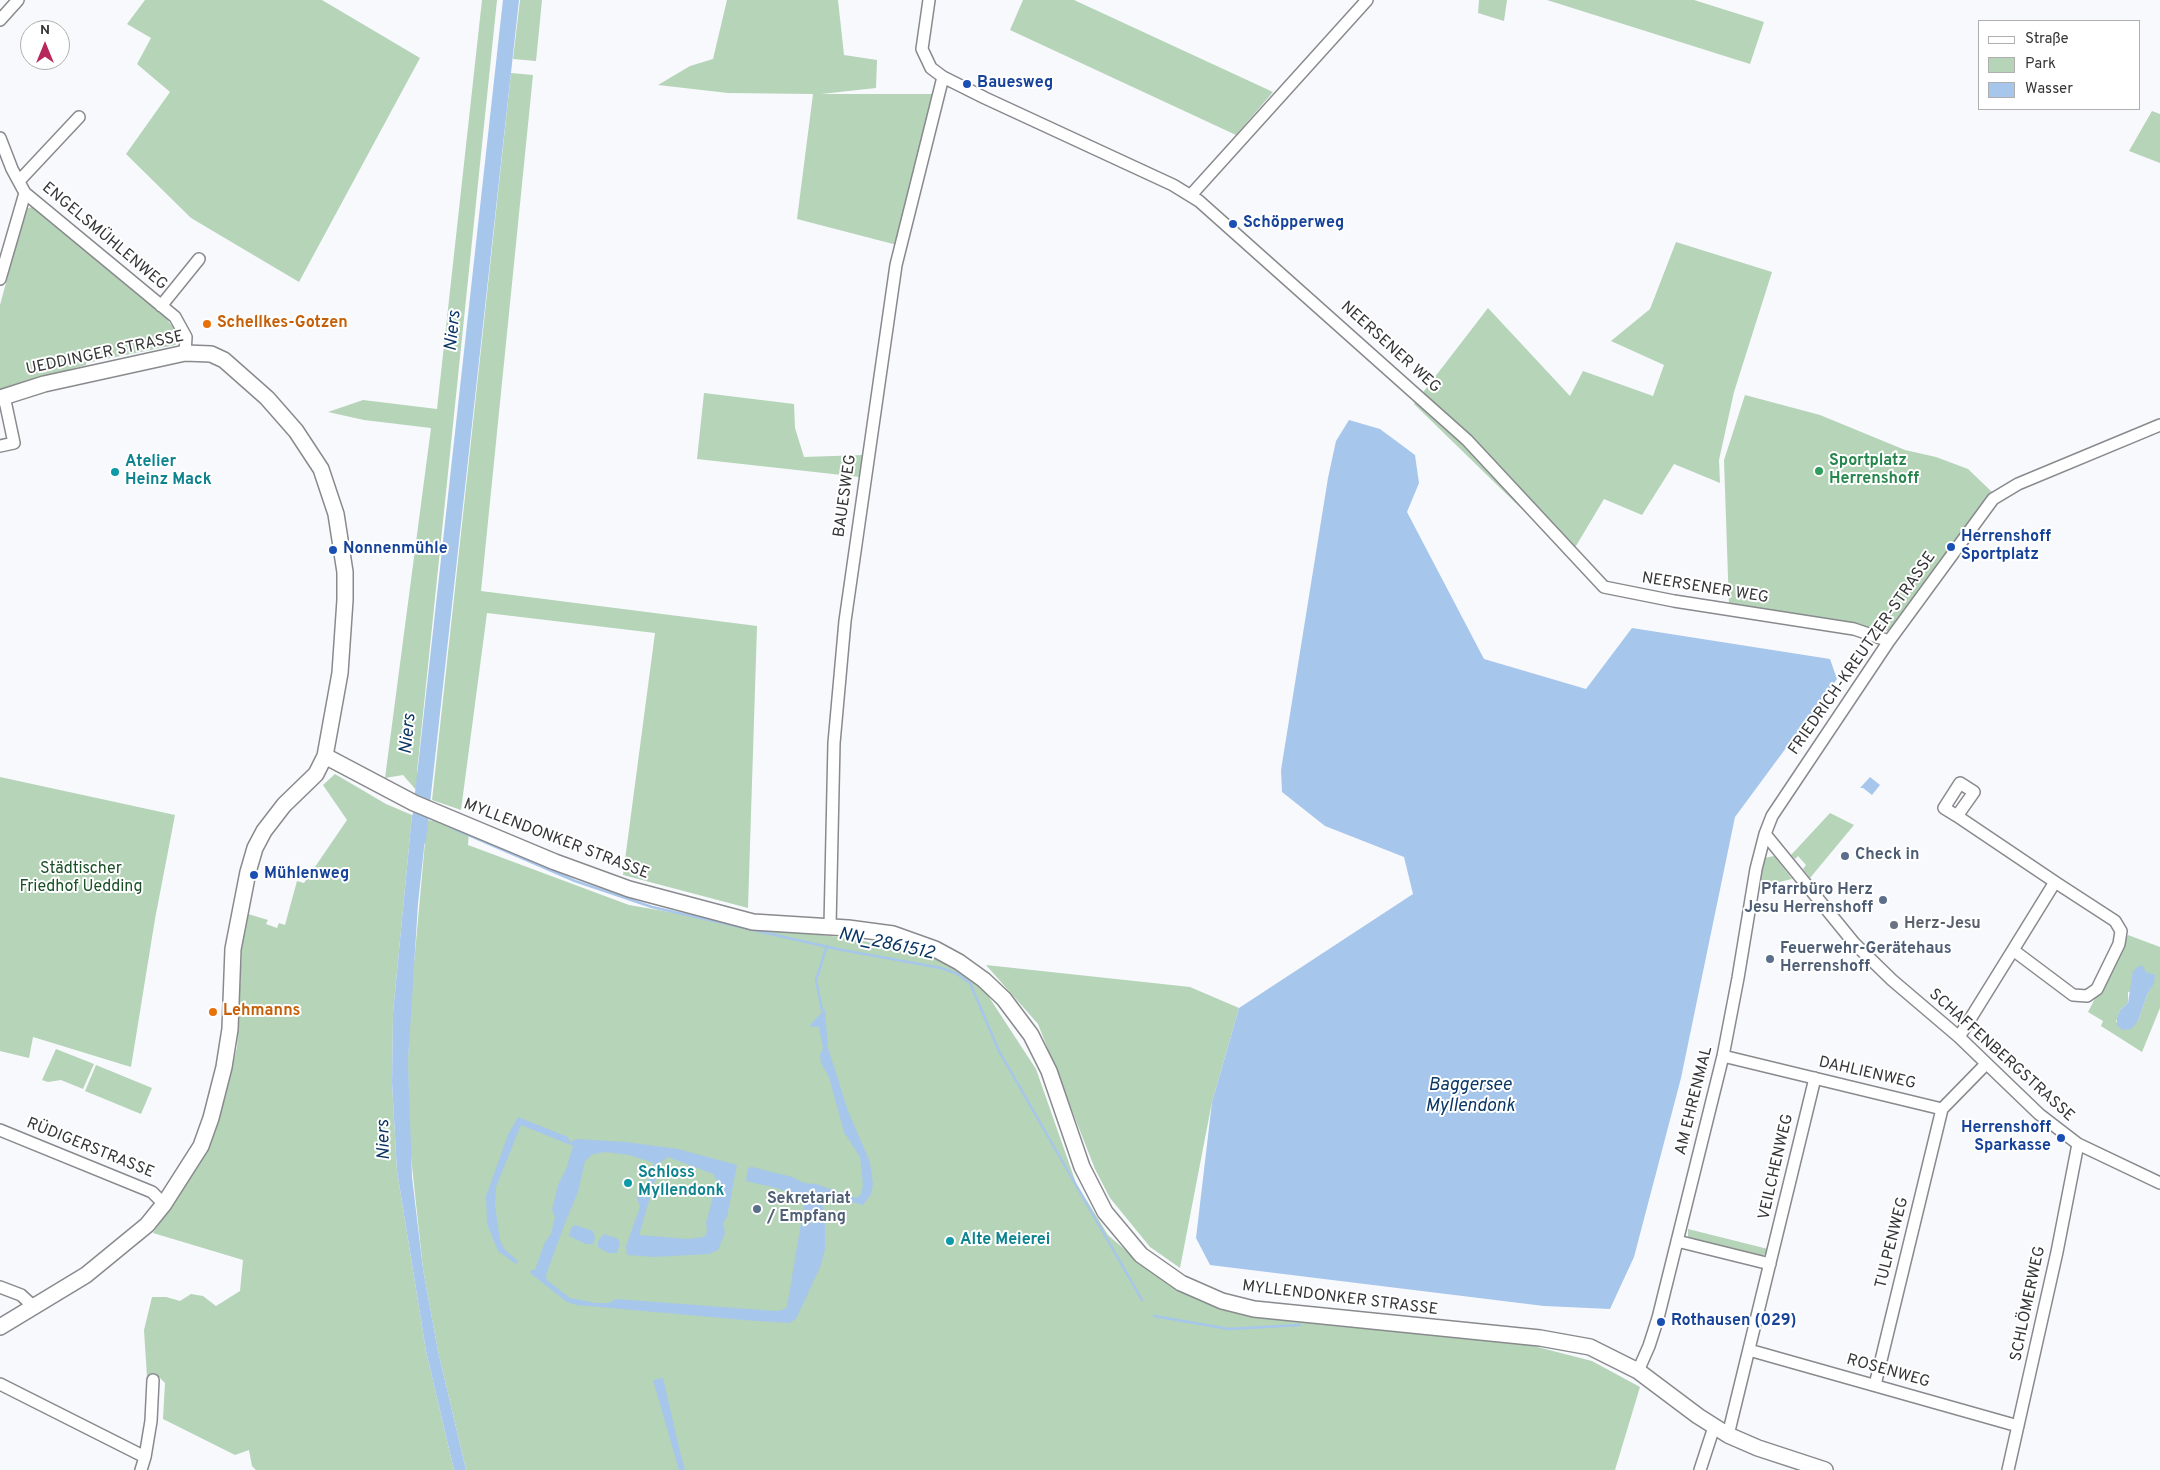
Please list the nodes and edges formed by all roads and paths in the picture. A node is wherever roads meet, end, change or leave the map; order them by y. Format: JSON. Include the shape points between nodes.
{"nodes":[{"id":1,"x":18,"y":0,"type":"edge"},
{"id":2,"x":928,"y":0,"type":"edge"},
{"id":3,"x":1367,"y":0,"type":"edge"},
{"id":4,"x":0,"y":20,"type":"edge"},
{"id":5,"x":943,"y":77,"type":"junction"},
{"id":6,"x":79,"y":116,"type":"dead end"},
{"id":7,"x":0,"y":138,"type":"edge"},
{"id":8,"x":19,"y":182,"type":"junction"},
{"id":9,"x":25,"y":193,"type":"junction"},
{"id":10,"x":1191,"y":195,"type":"junction"},
{"id":11,"x":199,"y":259,"type":"dead end"},
{"id":12,"x":0,"y":279,"type":"edge"},
{"id":13,"x":161,"y":306,"type":"junction"},
{"id":14,"x":185,"y":353,"type":"junction"},
{"id":15,"x":2,"y":397,"type":"edge"},
{"id":16,"x":2160,"y":426,"type":"edge"},
{"id":17,"x":0,"y":446,"type":"edge"},
{"id":18,"x":1889,"y":640,"type":"junction"},
{"id":19,"x":325,"y":756,"type":"junction"},
{"id":20,"x":1957,"y":816,"type":"dead end"},
{"id":21,"x":1765,"y":834,"type":"junction"},
{"id":22,"x":2055,"y":882,"type":"junction"},
{"id":23,"x":830,"y":926,"type":"junction"},
{"id":24,"x":2013,"y":950,"type":"junction"},
{"id":25,"x":1959,"y":1037,"type":"junction"},
{"id":26,"x":1723,"y":1056,"type":"junction"},
{"id":27,"x":1986,"y":1064,"type":"junction"},
{"id":28,"x":1815,"y":1078,"type":"junction"},
{"id":29,"x":1942,"y":1109,"type":"junction"},
{"id":30,"x":0,"y":1130,"type":"edge"},
{"id":31,"x":2078,"y":1144,"type":"junction"},
{"id":32,"x":2160,"y":1183,"type":"edge"},
{"id":33,"x":164,"y":1204,"type":"junction"},
{"id":34,"x":1677,"y":1240,"type":"junction"},
{"id":35,"x":1770,"y":1264,"type":"junction"},
{"id":36,"x":0,"y":1287,"type":"edge"},
{"id":37,"x":34,"y":1307,"type":"junction"},
{"id":38,"x":0,"y":1327,"type":"edge"},
{"id":39,"x":1748,"y":1350,"type":"junction"},
{"id":40,"x":1638,"y":1370,"type":"junction"},
{"id":41,"x":153,"y":1380,"type":"dead end"},
{"id":42,"x":0,"y":1384,"type":"edge"},
{"id":43,"x":1875,"y":1385,"type":"junction"},
{"id":44,"x":2018,"y":1426,"type":"junction"},
{"id":45,"x":1714,"y":1427,"type":"junction"},
{"id":46,"x":1728,"y":1435,"type":"junction"},
{"id":47,"x":145,"y":1457,"type":"junction"},
{"id":48,"x":141,"y":1470,"type":"edge"},
{"id":49,"x":1700,"y":1470,"type":"edge"},
{"id":50,"x":1825,"y":1470,"type":"edge"},
{"id":51,"x":2008,"y":1470,"type":"edge"}],
"edges":[{"from":1,"to":4,"type":"street"},
{"from":2,"to":5,"type":"street","name":"NEERSENER WEG","via":[[922,49],[931,68]]},
{"from":3,"to":10,"type":"street"},
{"from":5,"to":10,"type":"street","name":"NEERSENER WEG"},
{"from":5,"to":23,"type":"street","name":"BAUESWEG","via":[[896,265],[845,621],[834,743]]},
{"from":6,"to":8,"type":"street","name":"ENGELSMÜHLENWEG"},
{"from":7,"to":8,"type":"street","name":"ENGELSMÜHLENWEG"},
{"from":8,"to":9,"type":"street","name":"ENGELSMÜHLENWEG"},
{"from":9,"to":12,"type":"street","name":"ENGELSMÜHLENWEG"},
{"from":9,"to":13,"type":"street","name":"ENGELSMÜHLENWEG"},
{"from":10,"to":18,"type":"street","name":"NEERSENER WEG","via":[[1467,440],[1604,587],[1854,629]]},
{"from":11,"to":13,"type":"street","name":"ENGELSMÜHLENWEG"},
{"from":13,"to":14,"type":"street","name":"ENGELSMÜHLENWEG","via":[[182,327],[186,336]]},
{"from":14,"to":15,"type":"street","name":"UEDDINGER STRASSE","via":[[44,384]]},
{"from":14,"to":19,"type":"street","name":"UEDDINGER STRASSE","via":[[202,352],[218,356],[240,373],[296,431],[321,469],[336,514],[345,572],[344,635]]},
{"from":15,"to":17,"type":"street","name":"UEDDINGER STRASSE","via":[[14,443]]},
{"from":16,"to":18,"type":"street","name":"FRIEDRICH-KREUTZER-STRASSE","via":[[1998,494]]},
{"from":18,"to":21,"type":"street","name":"FRIEDRICH-KREUTZER-STRASSE","via":[[1776,810]]},
{"from":19,"to":23,"type":"street","name":"MYLLENDONKER STRASSE","via":[[414,803],[564,866],[648,895],[753,922]]},
{"from":19,"to":33,"type":"street","via":[[316,774],[284,805],[255,848],[239,909],[232,959],[230,1029],[211,1118],[201,1146]]},
{"from":20,"to":22,"type":"street"},
{"from":21,"to":25,"type":"street","name":"SCHAFFENBERGSTRASSE","via":[[1850,938],[1892,980]]},
{"from":21,"to":26,"type":"street","name":"AM EHRENMAL","via":[[1750,898]]},
{"from":22,"to":24,"type":"street"},
{"from":22,"to":24,"type":"street","via":[[2120,927],[2119,944],[2097,989],[2087,996],[2073,995]]},
{"from":23,"to":40,"type":"street","name":"MYLLENDONKER STRASSE","via":[[893,934],[935,949],[971,970],[1004,999],[1031,1035],[1044,1060],[1082,1167],[1100,1205],[1141,1255],[1181,1284],[1222,1301],[1254,1308],[1574,1343],[1606,1353]]},
{"from":24,"to":25,"type":"street"},
{"from":25,"to":27,"type":"street","name":"SCHAFFENBERGSTRASSE"},
{"from":26,"to":28,"type":"street","name":"DAHLIENWEG"},
{"from":26,"to":34,"type":"street","name":"AM EHRENMAL"},
{"from":27,"to":29,"type":"street"},
{"from":27,"to":31,"type":"street","name":"SCHAFFENBERGSTRASSE","via":[[2039,1114]]},
{"from":28,"to":29,"type":"street","name":"DAHLIENWEG"},
{"from":28,"to":35,"type":"street","name":"VEILCHENWEG"},
{"from":29,"to":43,"type":"street","name":"TULPENWEG"},
{"from":30,"to":33,"type":"street","name":"RÜDIGERSTRASSE","via":[[152,1192]]},
{"from":31,"to":32,"type":"street","name":"SCHAFFENBERGSTRASSE"},
{"from":31,"to":44,"type":"street","name":"SCHLÖMERWEG"},
{"from":33,"to":37,"type":"street","via":[[124,1245],[86,1275]]},
{"from":34,"to":35,"type":"street"},
{"from":34,"to":40,"type":"street","name":"AM EHRENMAL","via":[[1653,1336]]},
{"from":35,"to":39,"type":"street","name":"VEILCHENWEG"},
{"from":36,"to":37,"type":"street","via":[[21,1295]]},
{"from":37,"to":38,"type":"street"},
{"from":39,"to":43,"type":"street","name":"ROSENWEG"},
{"from":39,"to":46,"type":"street","name":"VEILCHENWEG"},
{"from":40,"to":45,"type":"street","name":"MYLLENDONKER STRASSE"},
{"from":41,"to":47,"type":"street"},
{"from":42,"to":47,"type":"street"},
{"from":43,"to":44,"type":"street","name":"ROSENWEG"},
{"from":44,"to":51,"type":"street","name":"SCHLÖMERWEG"},
{"from":45,"to":46,"type":"street","name":"MYLLENDONKER STRASSE"},
{"from":45,"to":49,"type":"street"},
{"from":46,"to":50,"type":"street","name":"MYLLENDONKER STRASSE"},
{"from":47,"to":48,"type":"street"}]}
